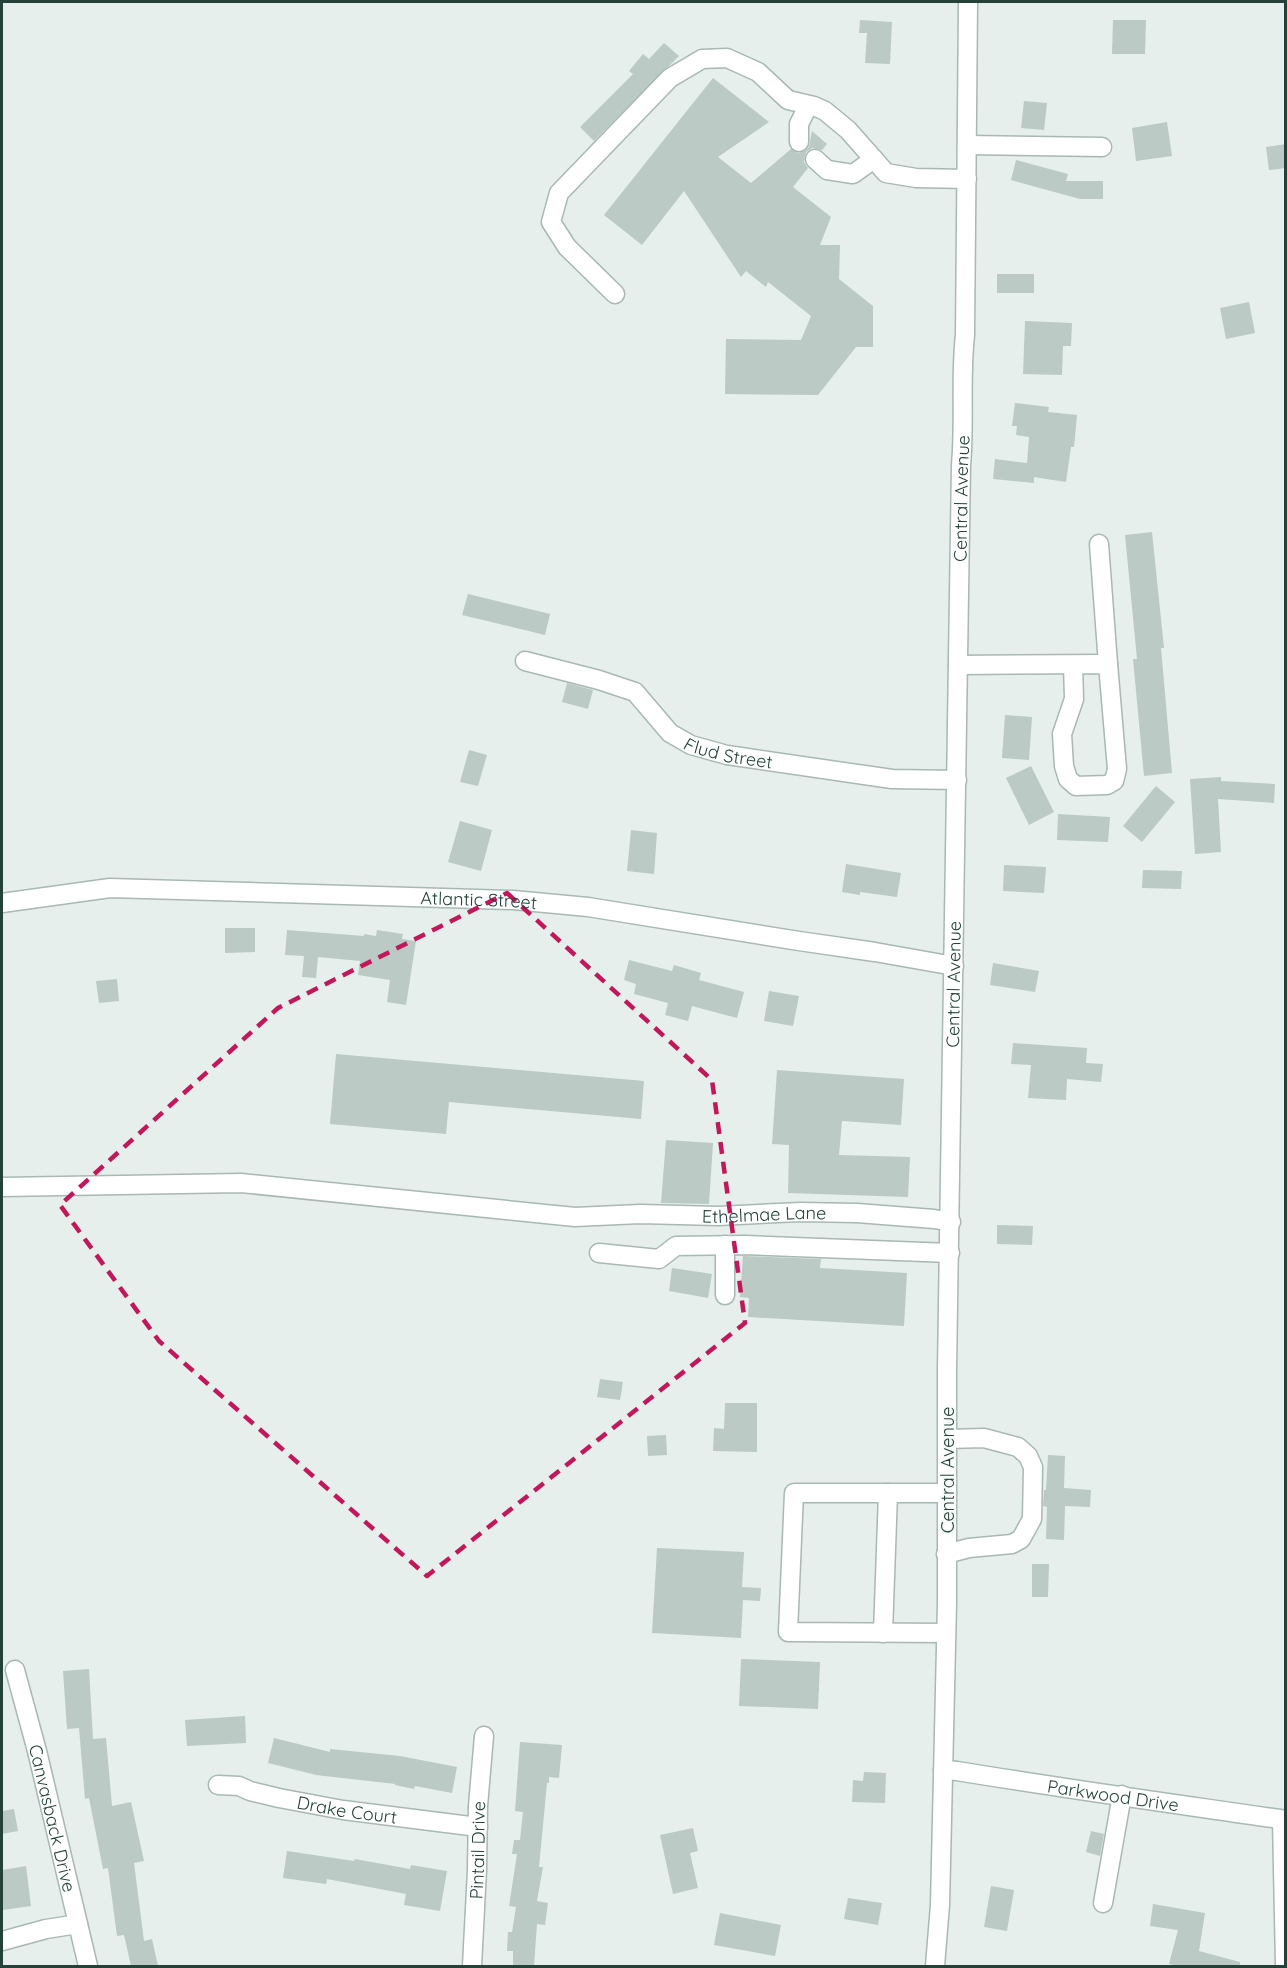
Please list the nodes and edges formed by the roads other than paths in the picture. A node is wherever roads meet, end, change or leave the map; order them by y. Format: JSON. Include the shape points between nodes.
{"nodes":[{"id":1,"x":968,"y":2,"type":"edge"},
{"id":2,"x":808,"y":106,"type":"junction"},
{"id":3,"x":799,"y":142,"type":"dead end"},
{"id":4,"x":968,"y":145,"type":"junction"},
{"id":5,"x":1102,"y":147,"type":"dead end"},
{"id":6,"x":815,"y":159,"type":"dead end"},
{"id":7,"x":874,"y":159,"type":"junction"},
{"id":8,"x":967,"y":179,"type":"junction"},
{"id":9,"x":615,"y":294,"type":"dead end"},
{"id":10,"x":1098,"y":544,"type":"dead end"},
{"id":11,"x":525,"y":661,"type":"dead end"},
{"id":12,"x":1108,"y":664,"type":"junction"},
{"id":13,"x":958,"y":665,"type":"junction"},
{"id":14,"x":1073,"y":665,"type":"junction"},
{"id":15,"x":957,"y":780,"type":"junction"},
{"id":16,"x":2,"y":903,"type":"edge"},
{"id":17,"x":954,"y":966,"type":"junction"},
{"id":18,"x":2,"y":1187,"type":"edge"},
{"id":19,"x":951,"y":1222,"type":"junction"},
{"id":20,"x":725,"y":1245,"type":"junction"},
{"id":21,"x":599,"y":1253,"type":"dead end"},
{"id":22,"x":950,"y":1253,"type":"junction"},
{"id":23,"x":724,"y":1295,"type":"dead end"},
{"id":24,"x":948,"y":1439,"type":"junction"},
{"id":25,"x":888,"y":1493,"type":"junction"},
{"id":26,"x":947,"y":1493,"type":"junction"},
{"id":27,"x":946,"y":1554,"type":"junction"},
{"id":28,"x":883,"y":1633,"type":"junction"},
{"id":29,"x":946,"y":1633,"type":"junction"},
{"id":30,"x":15,"y":1670,"type":"dead end"},
{"id":31,"x":484,"y":1736,"type":"dead end"},
{"id":32,"x":943,"y":1770,"type":"junction"},
{"id":33,"x":218,"y":1785,"type":"dead end"},
{"id":34,"x":1122,"y":1796,"type":"junction"},
{"id":35,"x":1284,"y":1820,"type":"edge"},
{"id":36,"x":478,"y":1827,"type":"junction"},
{"id":37,"x":1103,"y":1903,"type":"dead end"},
{"id":38,"x":78,"y":1924,"type":"junction"},
{"id":39,"x":2,"y":1941,"type":"edge"},
{"id":40,"x":88,"y":1966,"type":"edge"},
{"id":41,"x":472,"y":1966,"type":"edge"},
{"id":42,"x":934,"y":1966,"type":"edge"},
{"id":43,"x":1285,"y":1966,"type":"edge"}],
"edges":[{"from":1,"to":4,"type":"street","name":"Central Avenue"},
{"from":2,"to":3,"type":"street","via":[[799,124]]},
{"from":2,"to":7,"type":"street","via":[[825,111]]},
{"from":2,"to":9,"type":"street","via":[[788,100],[758,72],[727,58],[702,59],[670,78],[559,193],[551,222],[567,247]]},
{"from":4,"to":5,"type":"street"},
{"from":4,"to":8,"type":"street","name":"Central Avenue"},
{"from":6,"to":7,"type":"street","via":[[827,170],[853,174]]},
{"from":7,"to":8,"type":"street","via":[[886,172],[916,178]]},
{"from":8,"to":13,"type":"street","name":"Central Avenue"},
{"from":10,"to":12,"type":"street"},
{"from":11,"to":15,"type":"street","name":"Flud Street","via":[[636,692],[670,733],[691,745],[727,755],[892,779]]},
{"from":12,"to":14,"type":"street"},
{"from":12,"to":14,"type":"street","via":[[1117,769],[1114,781],[1107,785],[1076,786],[1068,779],[1064,766],[1062,734],[1074,699]]},
{"from":13,"to":14,"type":"street"},
{"from":13,"to":15,"type":"street","name":"Central Avenue"},
{"from":15,"to":17,"type":"street","name":"Central Avenue"},
{"from":16,"to":17,"type":"street","name":"Atlantic Street","via":[[110,888],[513,900],[588,907]]},
{"from":17,"to":19,"type":"street","name":"Central Avenue"},
{"from":18,"to":19,"type":"street","name":"Ethelmae Lane","via":[[241,1183],[575,1217],[857,1213]]},
{"from":19,"to":22,"type":"street","name":"Central Avenue"},
{"from":20,"to":21,"type":"street","via":[[676,1246],[660,1259]]},
{"from":20,"to":22,"type":"street"},
{"from":20,"to":23,"type":"street"},
{"from":22,"to":24,"type":"street","name":"Central Avenue"},
{"from":24,"to":26,"type":"street","name":"Central Avenue"},
{"from":24,"to":27,"type":"street","via":[[984,1438],[1018,1447],[1028,1456],[1032,1467],[1032,1519],[1021,1539],[1012,1544]]},
{"from":25,"to":26,"type":"street"},
{"from":25,"to":28,"type":"street"},
{"from":25,"to":28,"type":"street","via":[[795,1493],[788,1632]]},
{"from":26,"to":27,"type":"street","name":"Central Avenue"},
{"from":27,"to":29,"type":"street","name":"Central Avenue"},
{"from":28,"to":29,"type":"street"},
{"from":29,"to":32,"type":"street","name":"Central Avenue"},
{"from":30,"to":38,"type":"street","name":"Canvasback Drive"},
{"from":31,"to":36,"type":"street","name":"Pintail Drive"},
{"from":32,"to":34,"type":"street","name":"Parkwood Drive"},
{"from":32,"to":42,"type":"street","name":"Central Avenue","via":[[940,1905]]},
{"from":33,"to":36,"type":"street","name":"Drake Court","via":[[239,1786],[343,1810]]},
{"from":34,"to":35,"type":"street","name":"Parkwood Drive"},
{"from":34,"to":37,"type":"street"},
{"from":35,"to":43,"type":"street"},
{"from":36,"to":41,"type":"street","name":"Pintail Drive"},
{"from":38,"to":39,"type":"street"},
{"from":38,"to":40,"type":"street","name":"Canvasback Drive"}]}
